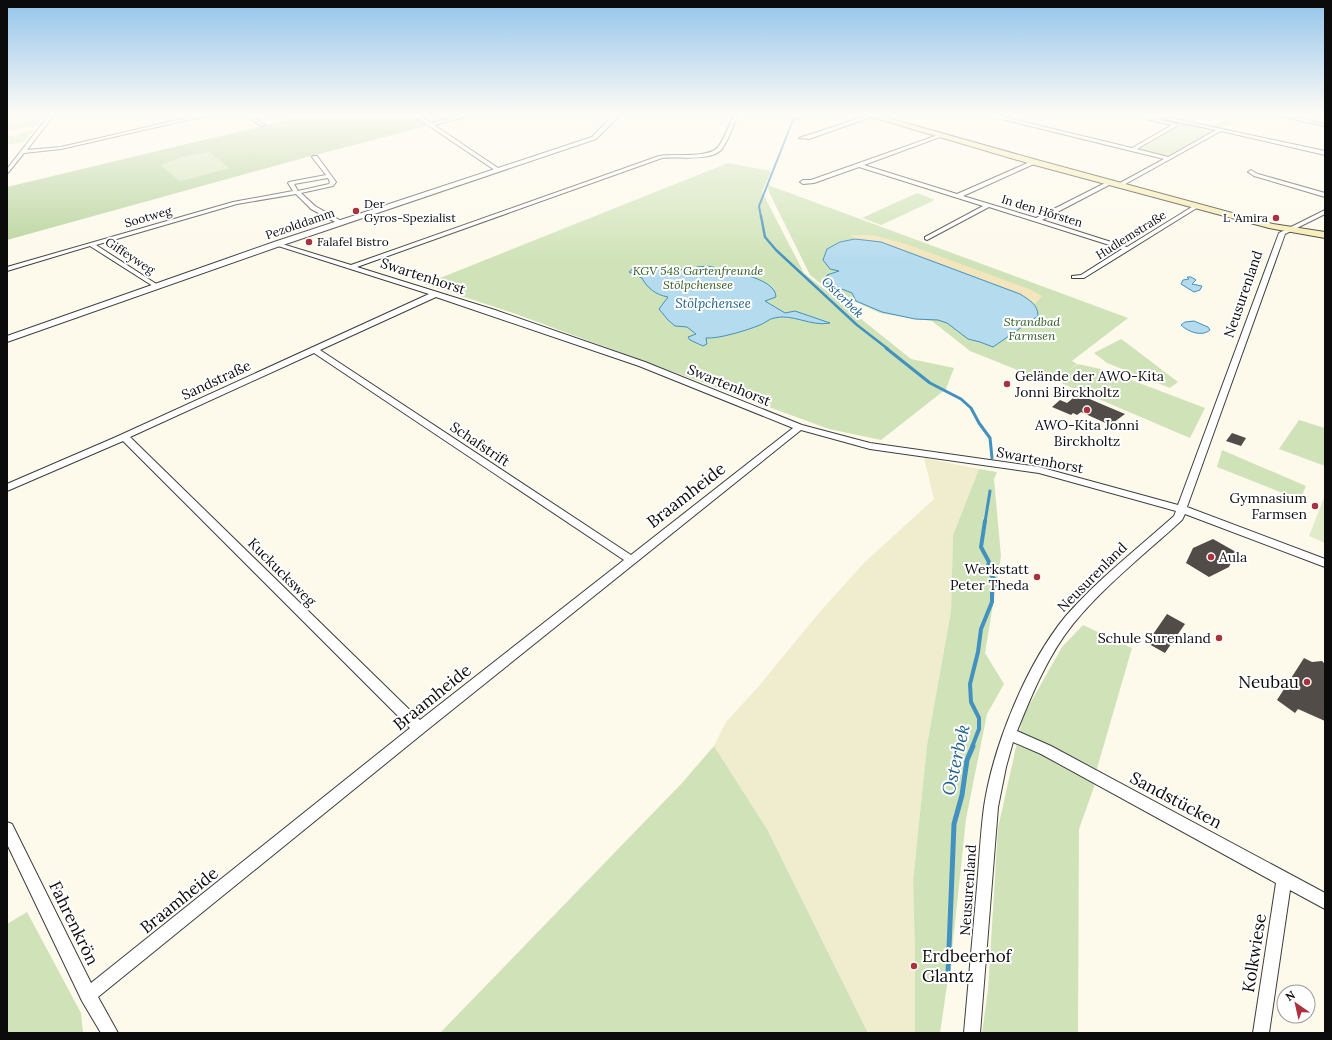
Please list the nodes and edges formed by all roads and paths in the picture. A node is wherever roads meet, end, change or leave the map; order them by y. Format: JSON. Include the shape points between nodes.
{"nodes":[{"id":1,"x":14,"y":164,"type":"edge"},
{"id":2,"x":320,"y":164,"type":"edge"},
{"id":3,"x":488,"y":164,"type":"edge"},
{"id":4,"x":517,"y":164,"type":"edge"},
{"id":5,"x":643,"y":164,"type":"edge"},
{"id":6,"x":863,"y":164,"type":"edge"},
{"id":7,"x":1031,"y":164,"type":"edge"},
{"id":8,"x":1040,"y":164,"type":"edge"},
{"id":9,"x":1157,"y":164,"type":"edge"},
{"id":10,"x":859,"y":165,"type":"junction"},
{"id":11,"x":498,"y":170,"type":"junction"},
{"id":12,"x":7,"y":172,"type":"edge"},
{"id":13,"x":1251,"y":174,"type":"dead end"},
{"id":14,"x":329,"y":176,"type":"junction"},
{"id":15,"x":803,"y":182,"type":"dead end"},
{"id":16,"x":1109,"y":182,"type":"junction"},
{"id":17,"x":1120,"y":185,"type":"junction"},
{"id":18,"x":296,"y":192,"type":"junction"},
{"id":19,"x":1325,"y":195,"type":"edge"},
{"id":20,"x":957,"y":196,"type":"junction"},
{"id":21,"x":988,"y":206,"type":"junction"},
{"id":22,"x":1198,"y":206,"type":"junction"},
{"id":23,"x":1325,"y":212,"type":"edge"},
{"id":24,"x":1036,"y":220,"type":"junction"},
{"id":25,"x":341,"y":222,"type":"junction"},
{"id":26,"x":1288,"y":228,"type":"junction"},
{"id":27,"x":1325,"y":235,"type":"edge"},
{"id":28,"x":927,"y":238,"type":"dead end"},
{"id":29,"x":277,"y":244,"type":"junction"},
{"id":30,"x":92,"y":245,"type":"junction"},
{"id":31,"x":1128,"y":249,"type":"junction"},
{"id":32,"x":352,"y":267,"type":"junction"},
{"id":33,"x":7,"y":269,"type":"edge"},
{"id":34,"x":1074,"y":277,"type":"dead end"},
{"id":35,"x":156,"y":286,"type":"junction"},
{"id":36,"x":436,"y":294,"type":"junction"},
{"id":37,"x":7,"y":339,"type":"edge"},
{"id":38,"x":314,"y":349,"type":"junction"},
{"id":39,"x":799,"y":427,"type":"junction"},
{"id":40,"x":124,"y":437,"type":"junction"},
{"id":41,"x":7,"y":488,"type":"edge"},
{"id":42,"x":1182,"y":509,"type":"junction"},
{"id":43,"x":631,"y":560,"type":"junction"},
{"id":44,"x":1325,"y":563,"type":"edge"},
{"id":45,"x":419,"y":728,"type":"junction"},
{"id":46,"x":1009,"y":734,"type":"junction"},
{"id":47,"x":7,"y":829,"type":"edge"},
{"id":48,"x":1284,"y":879,"type":"junction"},
{"id":49,"x":1325,"y":901,"type":"edge"},
{"id":50,"x":88,"y":995,"type":"junction"},
{"id":51,"x":110,"y":1033,"type":"edge"},
{"id":52,"x":972,"y":1033,"type":"edge"},
{"id":53,"x":1261,"y":1033,"type":"edge"}],
"edges":[{"from":1,"to":12,"type":"street"},
{"from":2,"to":14,"type":"street"},
{"from":3,"to":11,"type":"street"},
{"from":4,"to":11,"type":"street","name":"Pezolddamm"},
{"from":5,"to":32,"type":"street"},
{"from":6,"to":10,"type":"street"},
{"from":7,"to":20,"type":"street"},
{"from":8,"to":16,"type":"main road"},
{"from":9,"to":17,"type":"street"},
{"from":10,"to":15,"type":"street","via":[[812,182]]},
{"from":10,"to":20,"type":"street","name":"In den Hörsten"},
{"from":11,"to":25,"type":"street","name":"Pezolddamm"},
{"from":13,"to":19,"type":"street"},
{"from":14,"to":18,"type":"street","name":"Sootweg","via":[[331,185]]},
{"from":14,"to":18,"type":"street","via":[[291,183]]},
{"from":16,"to":17,"type":"main road"},
{"from":16,"to":24,"type":"street"},
{"from":17,"to":22,"type":"main road"},
{"from":18,"to":25,"type":"street","via":[[305,204]]},
{"from":18,"to":30,"type":"street","name":"Sootweg","via":[[237,202]]},
{"from":20,"to":21,"type":"street","name":"In den Hörsten"},
{"from":21,"to":24,"type":"street","name":"In den Hörsten"},
{"from":21,"to":28,"type":"street"},
{"from":22,"to":26,"type":"main road"},
{"from":22,"to":31,"type":"street","name":"Hudlemstraße"},
{"from":23,"to":26,"type":"street"},
{"from":24,"to":31,"type":"street","name":"In den Hörsten"},
{"from":25,"to":29,"type":"street","name":"Pezolddamm"},
{"from":26,"to":27,"type":"main road"},
{"from":26,"to":42,"type":"street","name":"Neusurenland","via":[[1282,233],[1277,245]]},
{"from":29,"to":32,"type":"street","name":"Swartenhorst"},
{"from":29,"to":35,"type":"street","name":"Pezolddamm"},
{"from":30,"to":33,"type":"street","name":"Sootweg"},
{"from":30,"to":35,"type":"street","name":"Giffeyweg"},
{"from":31,"to":34,"type":"street","name":"Hudlemstraße","via":[[1082,277]]},
{"from":32,"to":36,"type":"street","name":"Swartenhorst"},
{"from":35,"to":37,"type":"street","name":"Pezolddamm"},
{"from":36,"to":38,"type":"street","name":"Sandstraße"},
{"from":36,"to":39,"type":"street","name":"Swartenhorst","via":[[642,364]]},
{"from":38,"to":40,"type":"street","name":"Sandstraße"},
{"from":38,"to":43,"type":"street","name":"Schafstrift"},
{"from":39,"to":42,"type":"street","name":"Swartenhorst","via":[[870,446],[1038,470]]},
{"from":39,"to":43,"type":"street","name":"Braamheide"},
{"from":40,"to":41,"type":"street","name":"Sandstraße"},
{"from":40,"to":45,"type":"street","name":"Kuckucksweg"},
{"from":42,"to":44,"type":"street","name":"Swartenhorst"},
{"from":42,"to":46,"type":"street","name":"Neusurenland","via":[[1178,518],[1097,590],[1069,621],[1030,684]]},
{"from":43,"to":45,"type":"street","name":"Braamheide"},
{"from":45,"to":50,"type":"street","name":"Braamheide"},
{"from":46,"to":48,"type":"street","name":"Sandstücken","via":[[1046,750]]},
{"from":46,"to":52,"type":"street","name":"Neusurenland","via":[[999,767],[992,807]]},
{"from":47,"to":50,"type":"street","name":"Fahrenkrön"},
{"from":48,"to":49,"type":"street","name":"Sandstücken"},
{"from":48,"to":53,"type":"street","name":"Kolkwiese"},
{"from":50,"to":51,"type":"street","name":"Fahrenkrön"}]}
